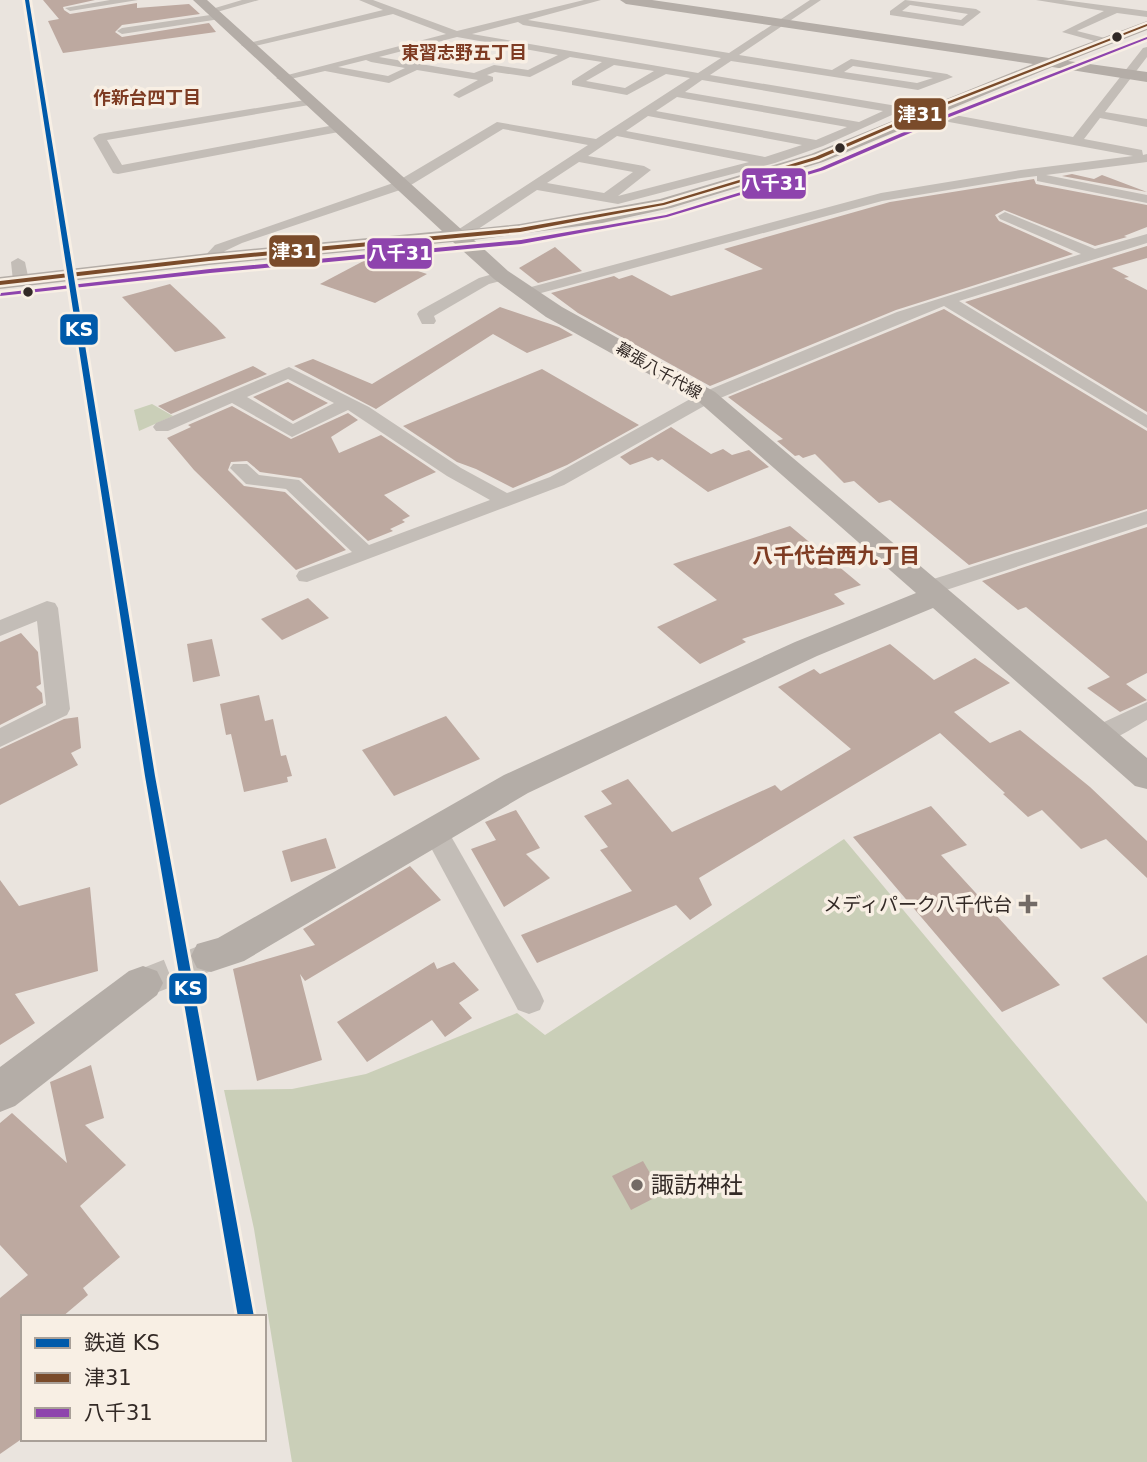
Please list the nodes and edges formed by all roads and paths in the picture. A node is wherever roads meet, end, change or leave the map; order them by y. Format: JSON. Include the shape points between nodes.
{"nodes":[{"id":1,"x":133,"y":0,"type":"edge"},
{"id":2,"x":254,"y":0,"type":"edge"},
{"id":3,"x":364,"y":0,"type":"edge"},
{"id":4,"x":596,"y":0,"type":"edge"},
{"id":5,"x":626,"y":0,"type":"edge"},
{"id":6,"x":657,"y":0,"type":"edge"},
{"id":7,"x":808,"y":0,"type":"edge"},
{"id":8,"x":815,"y":0,"type":"edge"},
{"id":9,"x":1041,"y":0,"type":"edge"},
{"id":10,"x":909,"y":1,"type":"edge"},
{"id":11,"x":70,"y":8,"type":"dead end"},
{"id":12,"x":209,"y":9,"type":"edge"},
{"id":13,"x":1116,"y":10,"type":"junction"},
{"id":14,"x":393,"y":11,"type":"junction"},
{"id":15,"x":540,"y":14,"type":"junction"},
{"id":16,"x":1147,"y":14,"type":"edge"},
{"id":17,"x":512,"y":21,"type":"junction"},
{"id":18,"x":785,"y":21,"type":"junction"},
{"id":19,"x":1147,"y":25,"type":"edge"},
{"id":20,"x":121,"y":31,"type":"dead end"},
{"id":21,"x":455,"y":34,"type":"junction"},
{"id":22,"x":619,"y":38,"type":"junction"},
{"id":23,"x":1105,"y":41,"type":"junction"},
{"id":24,"x":246,"y":45,"type":"junction"},
{"id":25,"x":1147,"y":50,"type":"edge"},
{"id":26,"x":568,"y":54,"type":"junction"},
{"id":27,"x":729,"y":56,"type":"junction"},
{"id":28,"x":362,"y":57,"type":"junction"},
{"id":29,"x":612,"y":61,"type":"junction"},
{"id":30,"x":1054,"y":61,"type":"junction"},
{"id":31,"x":415,"y":67,"type":"junction"},
{"id":32,"x":321,"y":68,"type":"junction"},
{"id":33,"x":664,"y":70,"type":"junction"},
{"id":34,"x":1136,"y":72,"type":"edge"},
{"id":35,"x":835,"y":74,"type":"junction"},
{"id":36,"x":478,"y":76,"type":"junction"},
{"id":37,"x":699,"y":76,"type":"junction"},
{"id":38,"x":1147,"y":77,"type":"edge"},
{"id":39,"x":282,"y":78,"type":"junction"},
{"id":40,"x":673,"y":93,"type":"junction"},
{"id":41,"x":459,"y":94,"type":"dead end"},
{"id":42,"x":311,"y":102,"type":"junction"},
{"id":43,"x":645,"y":112,"type":"junction"},
{"id":44,"x":922,"y":113,"type":"junction"},
{"id":45,"x":1098,"y":114,"type":"junction"},
{"id":46,"x":1147,"y":123,"type":"edge"},
{"id":47,"x":859,"y":125,"type":"junction"},
{"id":48,"x":340,"y":128,"type":"junction"},
{"id":49,"x":612,"y":132,"type":"junction"},
{"id":50,"x":1076,"y":141,"type":"junction"},
{"id":51,"x":172,"y":142,"type":"junction"},
{"id":52,"x":597,"y":143,"type":"junction"},
{"id":53,"x":818,"y":143,"type":"junction"},
{"id":54,"x":1147,"y":156,"type":"edge"},
{"id":55,"x":575,"y":157,"type":"junction"},
{"id":56,"x":765,"y":161,"type":"junction"},
{"id":57,"x":1021,"y":174,"type":"junction"},
{"id":58,"x":401,"y":185,"type":"junction"},
{"id":59,"x":534,"y":185,"type":"junction"},
{"id":60,"x":604,"y":199,"type":"junction"},
{"id":61,"x":1147,"y":199,"type":"edge"},
{"id":62,"x":1005,"y":216,"type":"dead end"},
{"id":63,"x":458,"y":236,"type":"junction"},
{"id":64,"x":1147,"y":238,"type":"edge"},
{"id":65,"x":1094,"y":254,"type":"junction"},
{"id":66,"x":209,"y":259,"type":"junction"},
{"id":67,"x":503,"y":276,"type":"junction"},
{"id":68,"x":0,"y":283,"type":"edge"},
{"id":69,"x":524,"y":293,"type":"junction"},
{"id":70,"x":946,"y":300,"type":"junction"},
{"id":71,"x":428,"y":321,"type":"dead end"},
{"id":72,"x":233,"y":396,"type":"junction"},
{"id":73,"x":707,"y":397,"type":"junction"},
{"id":74,"x":348,"y":403,"type":"junction"},
{"id":75,"x":1147,"y":423,"type":"edge"},
{"id":76,"x":162,"y":426,"type":"dead end"},
{"id":77,"x":240,"y":468,"type":"dead end"},
{"id":78,"x":505,"y":500,"type":"junction"},
{"id":79,"x":1147,"y":517,"type":"edge"},
{"id":80,"x":366,"y":554,"type":"junction"},
{"id":81,"x":307,"y":576,"type":"dead end"},
{"id":82,"x":933,"y":592,"type":"junction"},
{"id":83,"x":0,"y":629,"type":"edge"},
{"id":84,"x":1147,"y":710,"type":"edge"},
{"id":85,"x":1098,"y":735,"type":"junction"},
{"id":86,"x":0,"y":738,"type":"edge"},
{"id":87,"x":1147,"y":777,"type":"edge"},
{"id":88,"x":435,"y":831,"type":"junction"},
{"id":89,"x":211,"y":956,"type":"tunnel mouth"},
{"id":90,"x":144,"y":984,"type":"tunnel mouth"},
{"id":91,"x":529,"y":1001,"type":"dead end"},
{"id":92,"x":0,"y":1092,"type":"edge"}],
"edges":[{"from":1,"to":11,"type":"street"},
{"from":2,"to":12,"type":"street"},
{"from":3,"to":14,"type":"street"},
{"from":4,"to":15,"type":"street"},
{"from":5,"to":18,"type":"street"},
{"from":6,"to":18,"type":"street"},
{"from":7,"to":8,"type":"street"},
{"from":8,"to":18,"type":"street"},
{"from":9,"to":13,"type":"street"},
{"from":10,"to":10,"type":"street","via":[[892,13],[963,23],[976,12]]},
{"from":12,"to":20,"type":"street"},
{"from":12,"to":24,"type":"street","name":"幕張八千代線"},
{"from":13,"to":16,"type":"street"},
{"from":13,"to":23,"type":"street","via":[[1067,32]]},
{"from":14,"to":21,"type":"street"},
{"from":14,"to":24,"type":"street"},
{"from":15,"to":17,"type":"street"},
{"from":15,"to":22,"type":"street","via":[[634,29]]},
{"from":17,"to":21,"type":"street"},
{"from":17,"to":22,"type":"street"},
{"from":18,"to":27,"type":"street"},
{"from":18,"to":30,"type":"street"},
{"from":19,"to":23,"type":"street"},
{"from":21,"to":26,"type":"street"},
{"from":21,"to":28,"type":"street"},
{"from":22,"to":27,"type":"street"},
{"from":23,"to":30,"type":"street"},
{"from":24,"to":39,"type":"street","name":"幕張八千代線"},
{"from":25,"to":34,"type":"street"},
{"from":26,"to":29,"type":"street"},
{"from":26,"to":36,"type":"street","via":[[530,74],[494,68]]},
{"from":27,"to":35,"type":"street"},
{"from":27,"to":37,"type":"street"},
{"from":28,"to":31,"type":"street"},
{"from":28,"to":32,"type":"street"},
{"from":29,"to":33,"type":"street"},
{"from":29,"to":33,"type":"street","via":[[576,83],[627,92]]},
{"from":30,"to":34,"type":"street"},
{"from":30,"to":44,"type":"street"},
{"from":31,"to":32,"type":"street","via":[[389,80]]},
{"from":31,"to":36,"type":"street"},
{"from":32,"to":39,"type":"street"},
{"from":33,"to":37,"type":"street"},
{"from":34,"to":38,"type":"street"},
{"from":34,"to":45,"type":"street"},
{"from":35,"to":35,"type":"street","via":[[918,87],[947,77],[851,62]]},
{"from":36,"to":41,"type":"street","via":[[489,79]]},
{"from":37,"to":40,"type":"street"},
{"from":37,"to":47,"type":"street","via":[[897,110]]},
{"from":39,"to":42,"type":"street","name":"幕張八千代線"},
{"from":40,"to":43,"type":"street"},
{"from":40,"to":47,"type":"street"},
{"from":42,"to":48,"type":"street","name":"幕張八千代線"},
{"from":42,"to":51,"type":"street"},
{"from":43,"to":49,"type":"street"},
{"from":43,"to":53,"type":"street"},
{"from":44,"to":50,"type":"street"},
{"from":44,"to":63,"type":"street","via":[[817,158],[664,204],[602,218]]},
{"from":45,"to":46,"type":"street"},
{"from":45,"to":50,"type":"street"},
{"from":47,"to":53,"type":"street"},
{"from":48,"to":51,"type":"street"},
{"from":48,"to":58,"type":"street","name":"幕張八千代線"},
{"from":49,"to":52,"type":"street"},
{"from":49,"to":56,"type":"street"},
{"from":50,"to":54,"type":"street"},
{"from":51,"to":51,"type":"street","via":[[99,138],[118,170]]},
{"from":52,"to":55,"type":"street"},
{"from":52,"to":58,"type":"street","via":[[501,125]]},
{"from":53,"to":56,"type":"street"},
{"from":54,"to":57,"type":"street"},
{"from":55,"to":59,"type":"street"},
{"from":55,"to":60,"type":"street","via":[[644,170]]},
{"from":56,"to":60,"type":"street","via":[[618,200]]},
{"from":57,"to":61,"type":"street"},
{"from":57,"to":69,"type":"street","via":[[881,197]]},
{"from":58,"to":63,"type":"street","name":"幕張八千代線"},
{"from":58,"to":66,"type":"street","via":[[237,240]]},
{"from":59,"to":60,"type":"street"},
{"from":59,"to":63,"type":"street"},
{"from":62,"to":65,"type":"street"},
{"from":63,"to":66,"type":"street"},
{"from":63,"to":67,"type":"street","name":"幕張八千代線"},
{"from":64,"to":65,"type":"street"},
{"from":65,"to":70,"type":"street"},
{"from":66,"to":68,"type":"street","via":[[19,271]]},
{"from":67,"to":69,"type":"street","name":"幕張八千代線"},
{"from":67,"to":71,"type":"street","via":[[484,281],[425,314]]},
{"from":69,"to":73,"type":"street","name":"幕張八千代線"},
{"from":70,"to":73,"type":"street"},
{"from":70,"to":75,"type":"street"},
{"from":72,"to":74,"type":"street","via":[[289,372]]},
{"from":72,"to":74,"type":"street","via":[[292,430]]},
{"from":72,"to":76,"type":"street"},
{"from":73,"to":78,"type":"street","via":[[557,481]]},
{"from":73,"to":82,"type":"street","name":"幕張八千代線"},
{"from":74,"to":78,"type":"street"},
{"from":77,"to":80,"type":"street","via":[[253,480],[292,484]]},
{"from":78,"to":80,"type":"street"},
{"from":79,"to":82,"type":"street"},
{"from":80,"to":81,"type":"street"},
{"from":82,"to":85,"type":"street","name":"幕張八千代線"},
{"from":82,"to":88,"type":"street","via":[[516,784]]},
{"from":83,"to":86,"type":"street","via":[[47,608],[58,709]]},
{"from":84,"to":85,"type":"street"},
{"from":85,"to":87,"type":"street","name":"幕張八千代線"},
{"from":88,"to":89,"type":"street","via":[[230,950]]},
{"from":88,"to":91,"type":"street"},
{"from":90,"to":92,"type":"street"}]}
